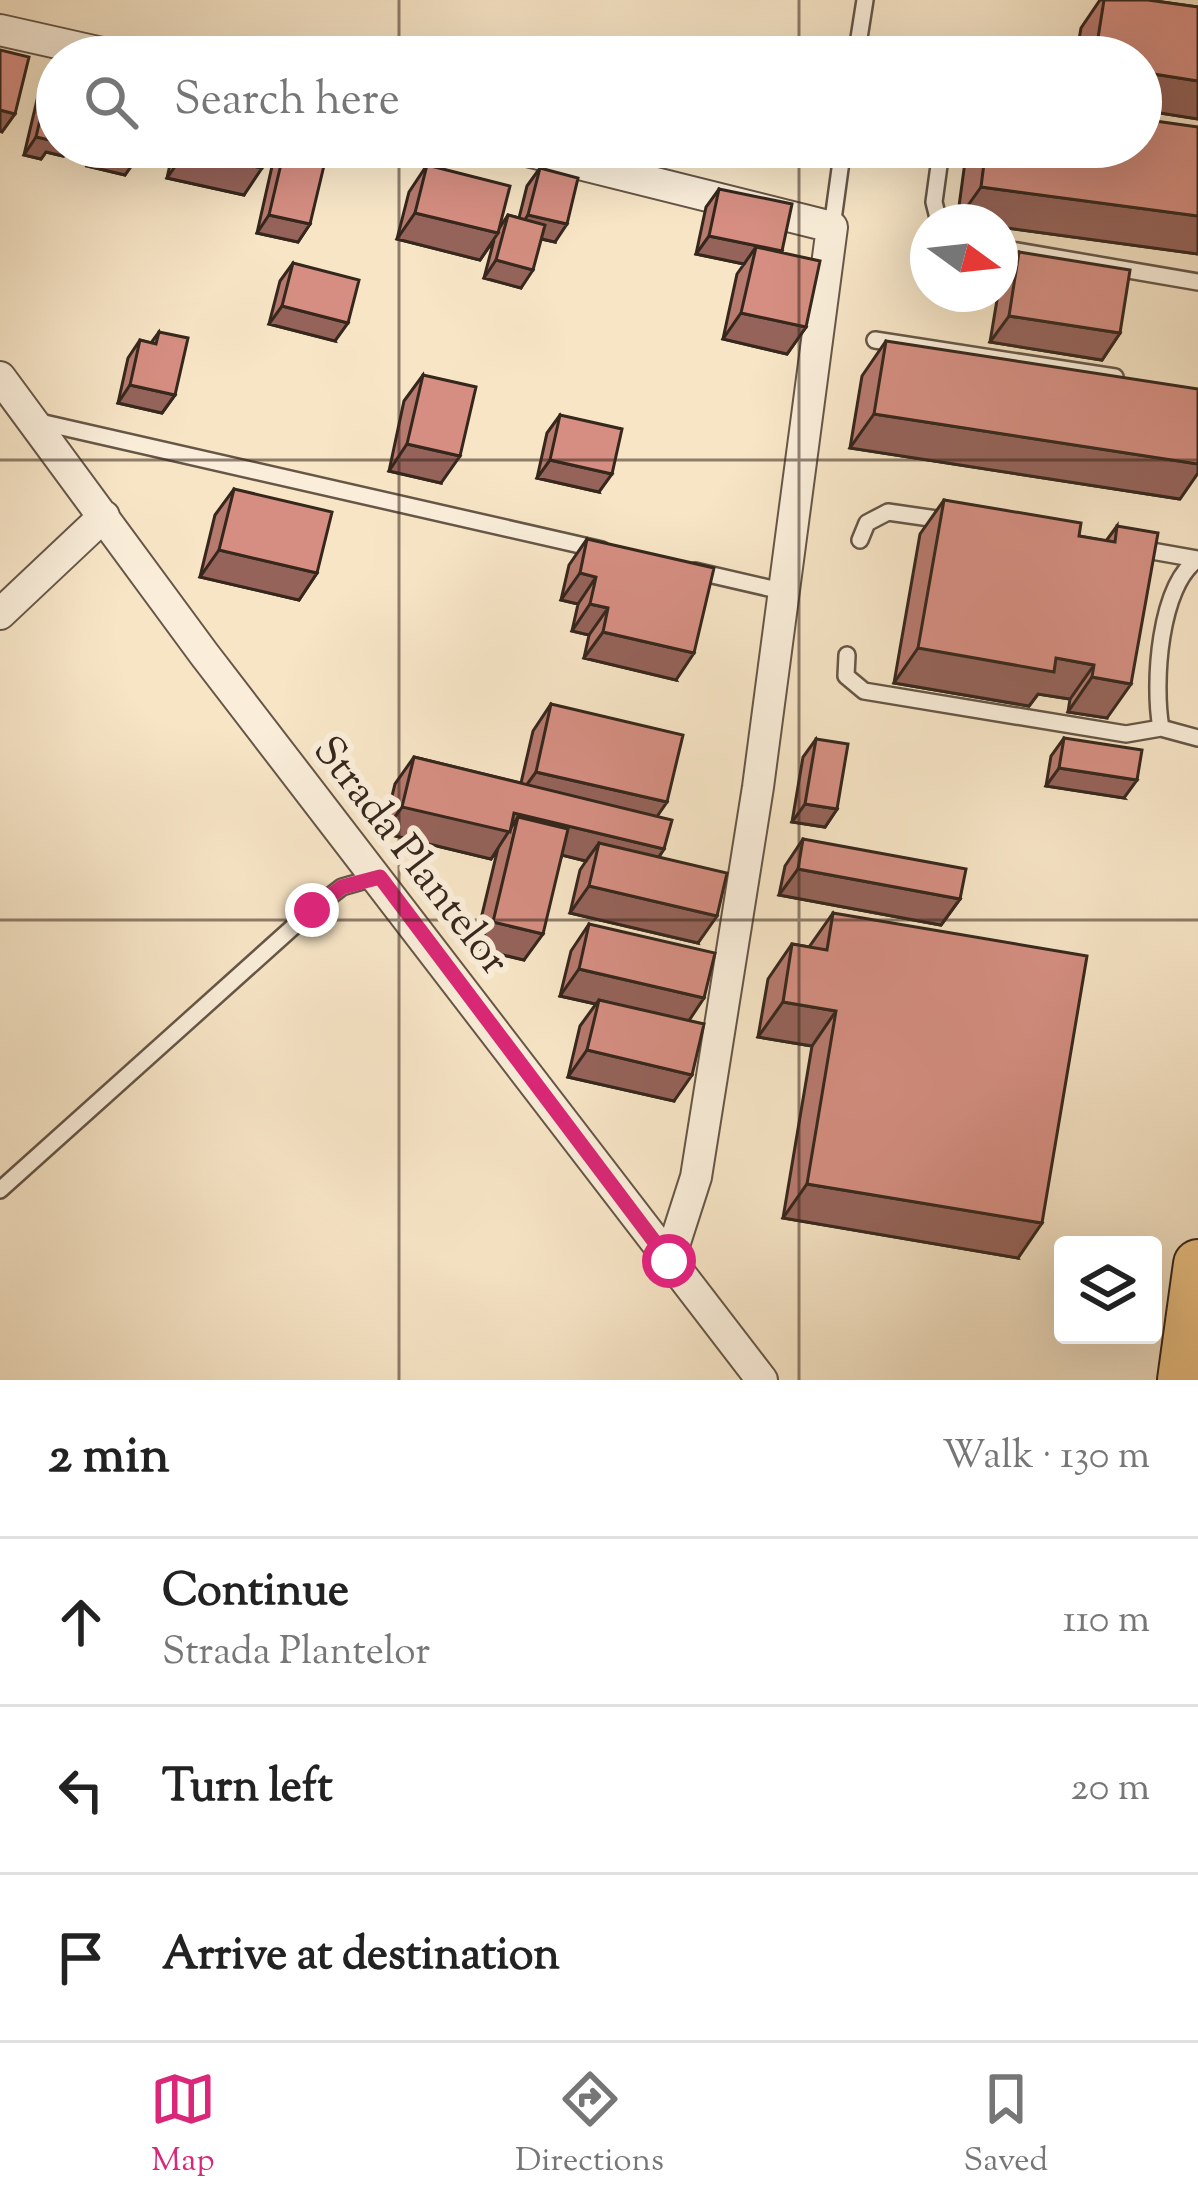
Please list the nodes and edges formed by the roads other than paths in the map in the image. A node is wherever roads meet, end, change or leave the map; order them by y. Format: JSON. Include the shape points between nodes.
{"nodes":[{"id":1,"x":865,"y":0,"type":"edge"},
{"id":2,"x":0,"y":30,"type":"edge"},
{"id":3,"x":859,"y":36,"type":"edge"},
{"id":4,"x":36,"y":38,"type":"edge"},
{"id":5,"x":596,"y":168,"type":"edge"},
{"id":6,"x":840,"y":168,"type":"edge"},
{"id":7,"x":939,"y":168,"type":"edge"},
{"id":8,"x":934,"y":204,"type":"edge"},
{"id":9,"x":832,"y":226,"type":"junction"},
{"id":10,"x":1018,"y":251,"type":"edge"},
{"id":11,"x":1198,"y":282,"type":"edge"},
{"id":12,"x":875,"y":340,"type":"dead end"},
{"id":13,"x":0,"y":377,"type":"edge"},
{"id":14,"x":1129,"y":379,"type":"edge"},
{"id":15,"x":34,"y":421,"type":"junction"},
{"id":16,"x":104,"y":516,"type":"junction"},
{"id":17,"x":981,"y":526,"type":"edge"},
{"id":18,"x":860,"y":540,"type":"dead end"},
{"id":19,"x":1120,"y":546,"type":"edge"},
{"id":20,"x":627,"y":556,"type":"edge"},
{"id":21,"x":1198,"y":559,"type":"edge"},
{"id":22,"x":672,"y":566,"type":"edge"},
{"id":23,"x":786,"y":592,"type":"junction"},
{"id":24,"x":0,"y":614,"type":"edge"},
{"id":25,"x":847,"y":655,"type":"dead end"},
{"id":26,"x":1161,"y":728,"type":"junction"},
{"id":27,"x":1198,"y":738,"type":"edge"},
{"id":28,"x":380,"y":877,"type":"junction"},
{"id":29,"x":0,"y":1190,"type":"edge"},
{"id":30,"x":669,"y":1261,"type":"junction"},
{"id":31,"x":1198,"y":1264,"type":"edge"},
{"id":32,"x":762,"y":1380,"type":"edge"},
{"id":33,"x":1182,"y":1380,"type":"edge"}],
"edges":[{"from":1,"to":3,"type":"lane"},
{"from":2,"to":4,"type":"street"},
{"from":5,"to":9,"type":"street"},
{"from":6,"to":9,"type":"lane"},
{"from":7,"to":8,"type":"lane"},
{"from":9,"to":23,"type":"street"},
{"from":10,"to":11,"type":"lane"},
{"from":12,"to":14,"type":"lane"},
{"from":13,"to":15,"type":"street","name":"Strada Plantelor"},
{"from":15,"to":16,"type":"street","name":"Strada Plantelor"},
{"from":15,"to":20,"type":"lane"},
{"from":16,"to":24,"type":"street"},
{"from":16,"to":28,"type":"street","name":"Strada Plantelor"},
{"from":17,"to":18,"type":"lane","via":[[888,512],[867,523]]},
{"from":19,"to":21,"type":"lane"},
{"from":21,"to":26,"type":"lane","via":[[1179,572],[1171,598],[1155,696]]},
{"from":22,"to":23,"type":"lane"},
{"from":23,"to":30,"type":"street","via":[[696,1177]]},
{"from":25,"to":26,"type":"lane","via":[[845,676],[864,691],[1126,734]]},
{"from":26,"to":27,"type":"lane"},
{"from":28,"to":29,"type":"lane","via":[[342,887],[312,910]]},
{"from":28,"to":30,"type":"street","name":"Strada Plantelor"},
{"from":30,"to":32,"type":"street","name":"Strada Plantelor"},
{"from":31,"to":33,"type":"main road"}]}
